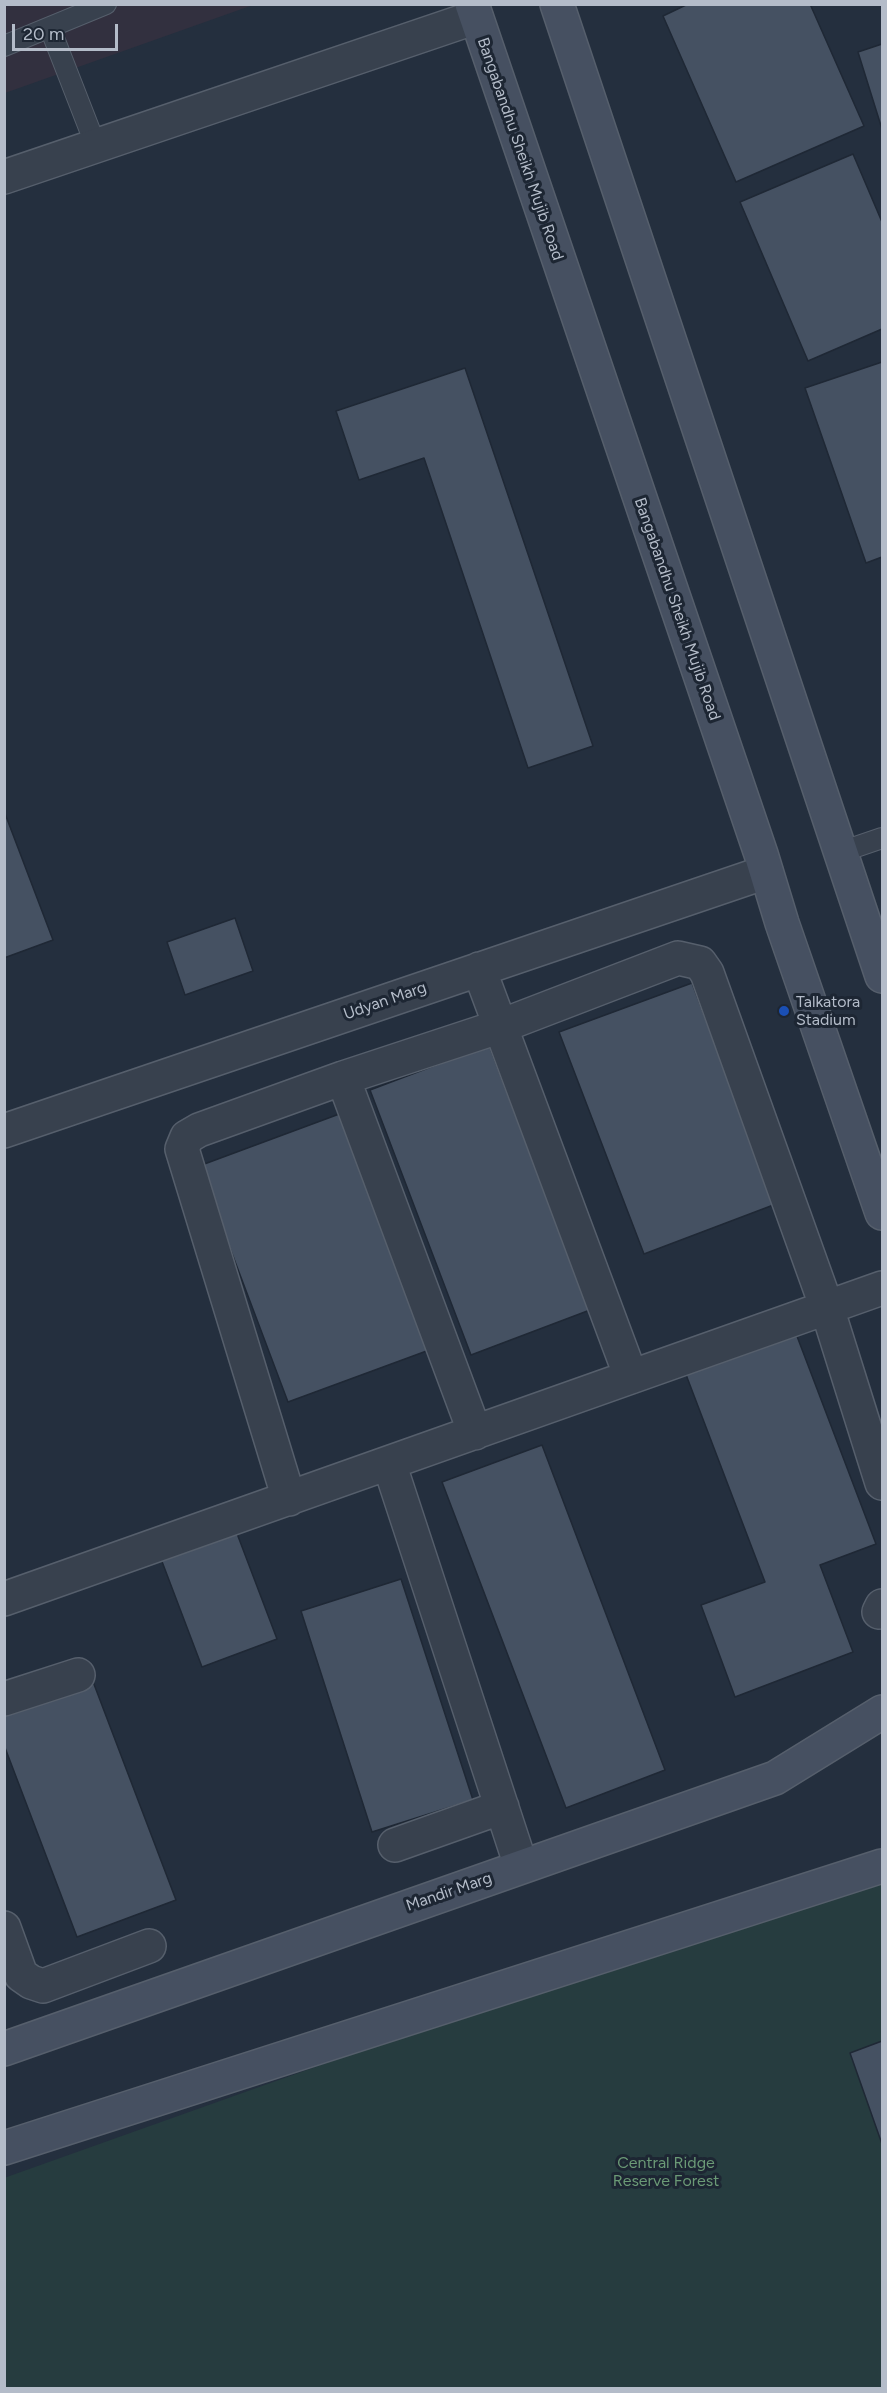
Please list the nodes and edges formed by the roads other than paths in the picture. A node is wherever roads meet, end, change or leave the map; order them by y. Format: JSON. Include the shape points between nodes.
{"nodes":[{"id":1,"x":106,"y":4,"type":"edge"},
{"id":2,"x":557,"y":4,"type":"edge"},
{"id":3,"x":474,"y":11,"type":"edge"},
{"id":4,"x":50,"y":28,"type":"junction"},
{"id":5,"x":4,"y":46,"type":"edge"},
{"id":6,"x":96,"y":146,"type":"junction"},
{"id":7,"x":4,"y":177,"type":"edge"},
{"id":8,"x":882,"y":838,"type":"edge"},
{"id":9,"x":841,"y":852,"type":"junction"},
{"id":10,"x":766,"y":872,"type":"junction"},
{"id":11,"x":479,"y":969,"type":"junction"},
{"id":12,"x":882,"y":976,"type":"edge"},
{"id":13,"x":501,"y":1026,"type":"junction"},
{"id":14,"x":343,"y":1078,"type":"junction"},
{"id":15,"x":4,"y":1131,"type":"edge"},
{"id":16,"x":882,"y":1213,"type":"edge"},
{"id":17,"x":882,"y":1288,"type":"edge"},
{"id":18,"x":827,"y":1308,"type":"junction"},
{"id":19,"x":631,"y":1377,"type":"junction"},
{"id":20,"x":475,"y":1433,"type":"junction"},
{"id":21,"x":389,"y":1463,"type":"junction"},
{"id":22,"x":882,"y":1483,"type":"edge"},
{"id":23,"x":289,"y":1499,"type":"junction"},
{"id":24,"x":4,"y":1599,"type":"edge"},
{"id":25,"x":78,"y":1674,"type":"dead end"},
{"id":26,"x":4,"y":1699,"type":"edge"},
{"id":27,"x":882,"y":1712,"type":"edge"},
{"id":28,"x":502,"y":1807,"type":"junction"},
{"id":29,"x":395,"y":1845,"type":"dead end"},
{"id":30,"x":521,"y":1866,"type":"junction"},
{"id":31,"x":882,"y":1866,"type":"edge"},
{"id":32,"x":4,"y":1928,"type":"edge"},
{"id":33,"x":149,"y":1946,"type":"dead end"},
{"id":34,"x":4,"y":2049,"type":"edge"},
{"id":35,"x":4,"y":2148,"type":"edge"}],
"edges":[{"from":1,"to":4,"type":"lane"},
{"from":2,"to":9,"type":"main road"},
{"from":3,"to":6,"type":"street"},
{"from":3,"to":10,"type":"main road","name":"Bangabandhu Sheikh Mujib Road"},
{"from":4,"to":5,"type":"lane"},
{"from":4,"to":6,"type":"lane"},
{"from":6,"to":7,"type":"street"},
{"from":8,"to":9,"type":"lane"},
{"from":9,"to":12,"type":"main road"},
{"from":10,"to":11,"type":"street","name":"Udyan Marg"},
{"from":10,"to":16,"type":"main road","name":"Bangabandhu Sheikh Mujib Road"},
{"from":11,"to":13,"type":"street"},
{"from":11,"to":15,"type":"street","name":"Udyan Marg"},
{"from":13,"to":14,"type":"street"},
{"from":13,"to":18,"type":"street","via":[[678,958],[700,963],[707,973]]},
{"from":13,"to":19,"type":"street"},
{"from":14,"to":20,"type":"street"},
{"from":14,"to":23,"type":"street","via":[[198,1130],[187,1137],[182,1149]]},
{"from":17,"to":18,"type":"street"},
{"from":18,"to":19,"type":"street"},
{"from":18,"to":22,"type":"street"},
{"from":19,"to":20,"type":"street"},
{"from":20,"to":21,"type":"street"},
{"from":21,"to":23,"type":"street"},
{"from":21,"to":28,"type":"street"},
{"from":23,"to":24,"type":"street"},
{"from":25,"to":26,"type":"street"},
{"from":27,"to":30,"type":"main road","name":"Mandir Marg","via":[[775,1778]]},
{"from":28,"to":29,"type":"street"},
{"from":28,"to":30,"type":"street"},
{"from":30,"to":34,"type":"main road","name":"Mandir Marg"},
{"from":31,"to":35,"type":"main road"},
{"from":32,"to":33,"type":"street","via":[[21,1975],[43,1986]]}]}
